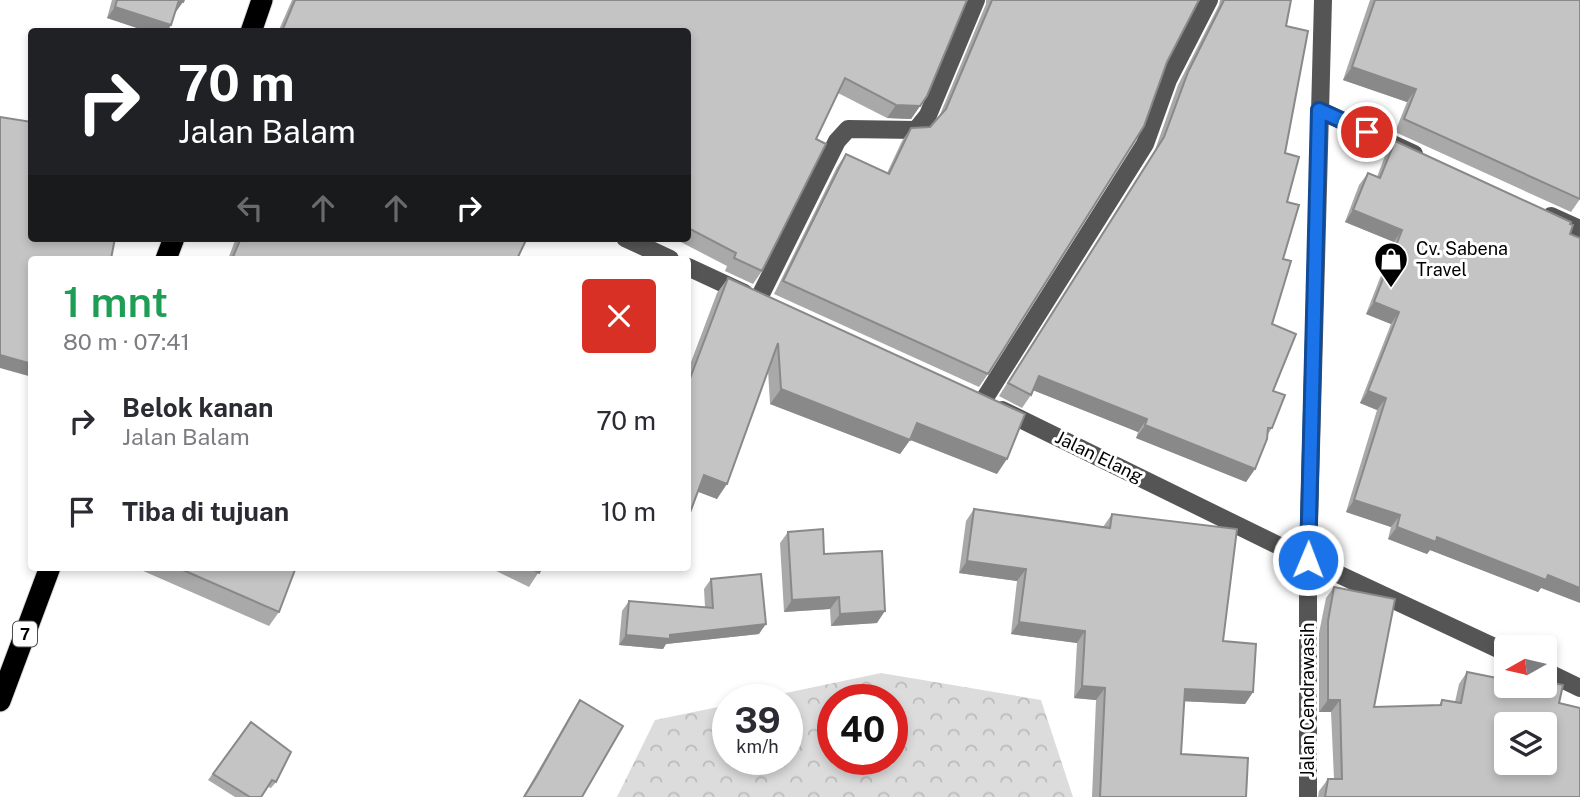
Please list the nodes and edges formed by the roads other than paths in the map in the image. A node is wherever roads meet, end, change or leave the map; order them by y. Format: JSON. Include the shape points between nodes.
{"nodes":[{"id":1,"x":262,"y":0,"type":"edge"},
{"id":2,"x":976,"y":0,"type":"edge"},
{"id":3,"x":1209,"y":0,"type":"edge"},
{"id":4,"x":1323,"y":0,"type":"edge"},
{"id":5,"x":252,"y":28,"type":"edge"},
{"id":6,"x":1319,"y":110,"type":"junction"},
{"id":7,"x":1431,"y":161,"type":"edge"},
{"id":8,"x":1530,"y":206,"type":"edge"},
{"id":9,"x":1580,"y":229,"type":"edge"},
{"id":10,"x":634,"y":242,"type":"edge"},
{"id":11,"x":664,"y":256,"type":"edge"},
{"id":12,"x":691,"y":268,"type":"edge"},
{"id":13,"x":1308,"y":560,"type":"junction"},
{"id":14,"x":49,"y":571,"type":"edge"},
{"id":15,"x":1494,"y":647,"type":"edge"},
{"id":16,"x":1558,"y":677,"type":"edge"},
{"id":17,"x":1580,"y":688,"type":"edge"},
{"id":18,"x":0,"y":701,"type":"edge"},
{"id":19,"x":1308,"y":797,"type":"edge"}],
"edges":[{"from":1,"to":5,"type":"highway"},
{"from":2,"to":12,"type":"street","via":[[928,115],[916,130],[848,129],[837,141],[764,302]]},
{"from":3,"to":13,"type":"street","name":"Jalan Elang","via":[[1168,80],[1145,144],[977,398]]},
{"from":4,"to":6,"type":"street","name":"Jalan Cendrawasih"},
{"from":6,"to":7,"type":"street"},
{"from":6,"to":13,"type":"street","name":"Jalan Cendrawasih"},
{"from":8,"to":9,"type":"street"},
{"from":10,"to":11,"type":"street"},
{"from":13,"to":15,"type":"street","name":"Jalan Elang"},
{"from":13,"to":19,"type":"street","name":"Jalan Cendrawasih"},
{"from":14,"to":18,"type":"highway","number":"7"},
{"from":16,"to":17,"type":"street"}]}
